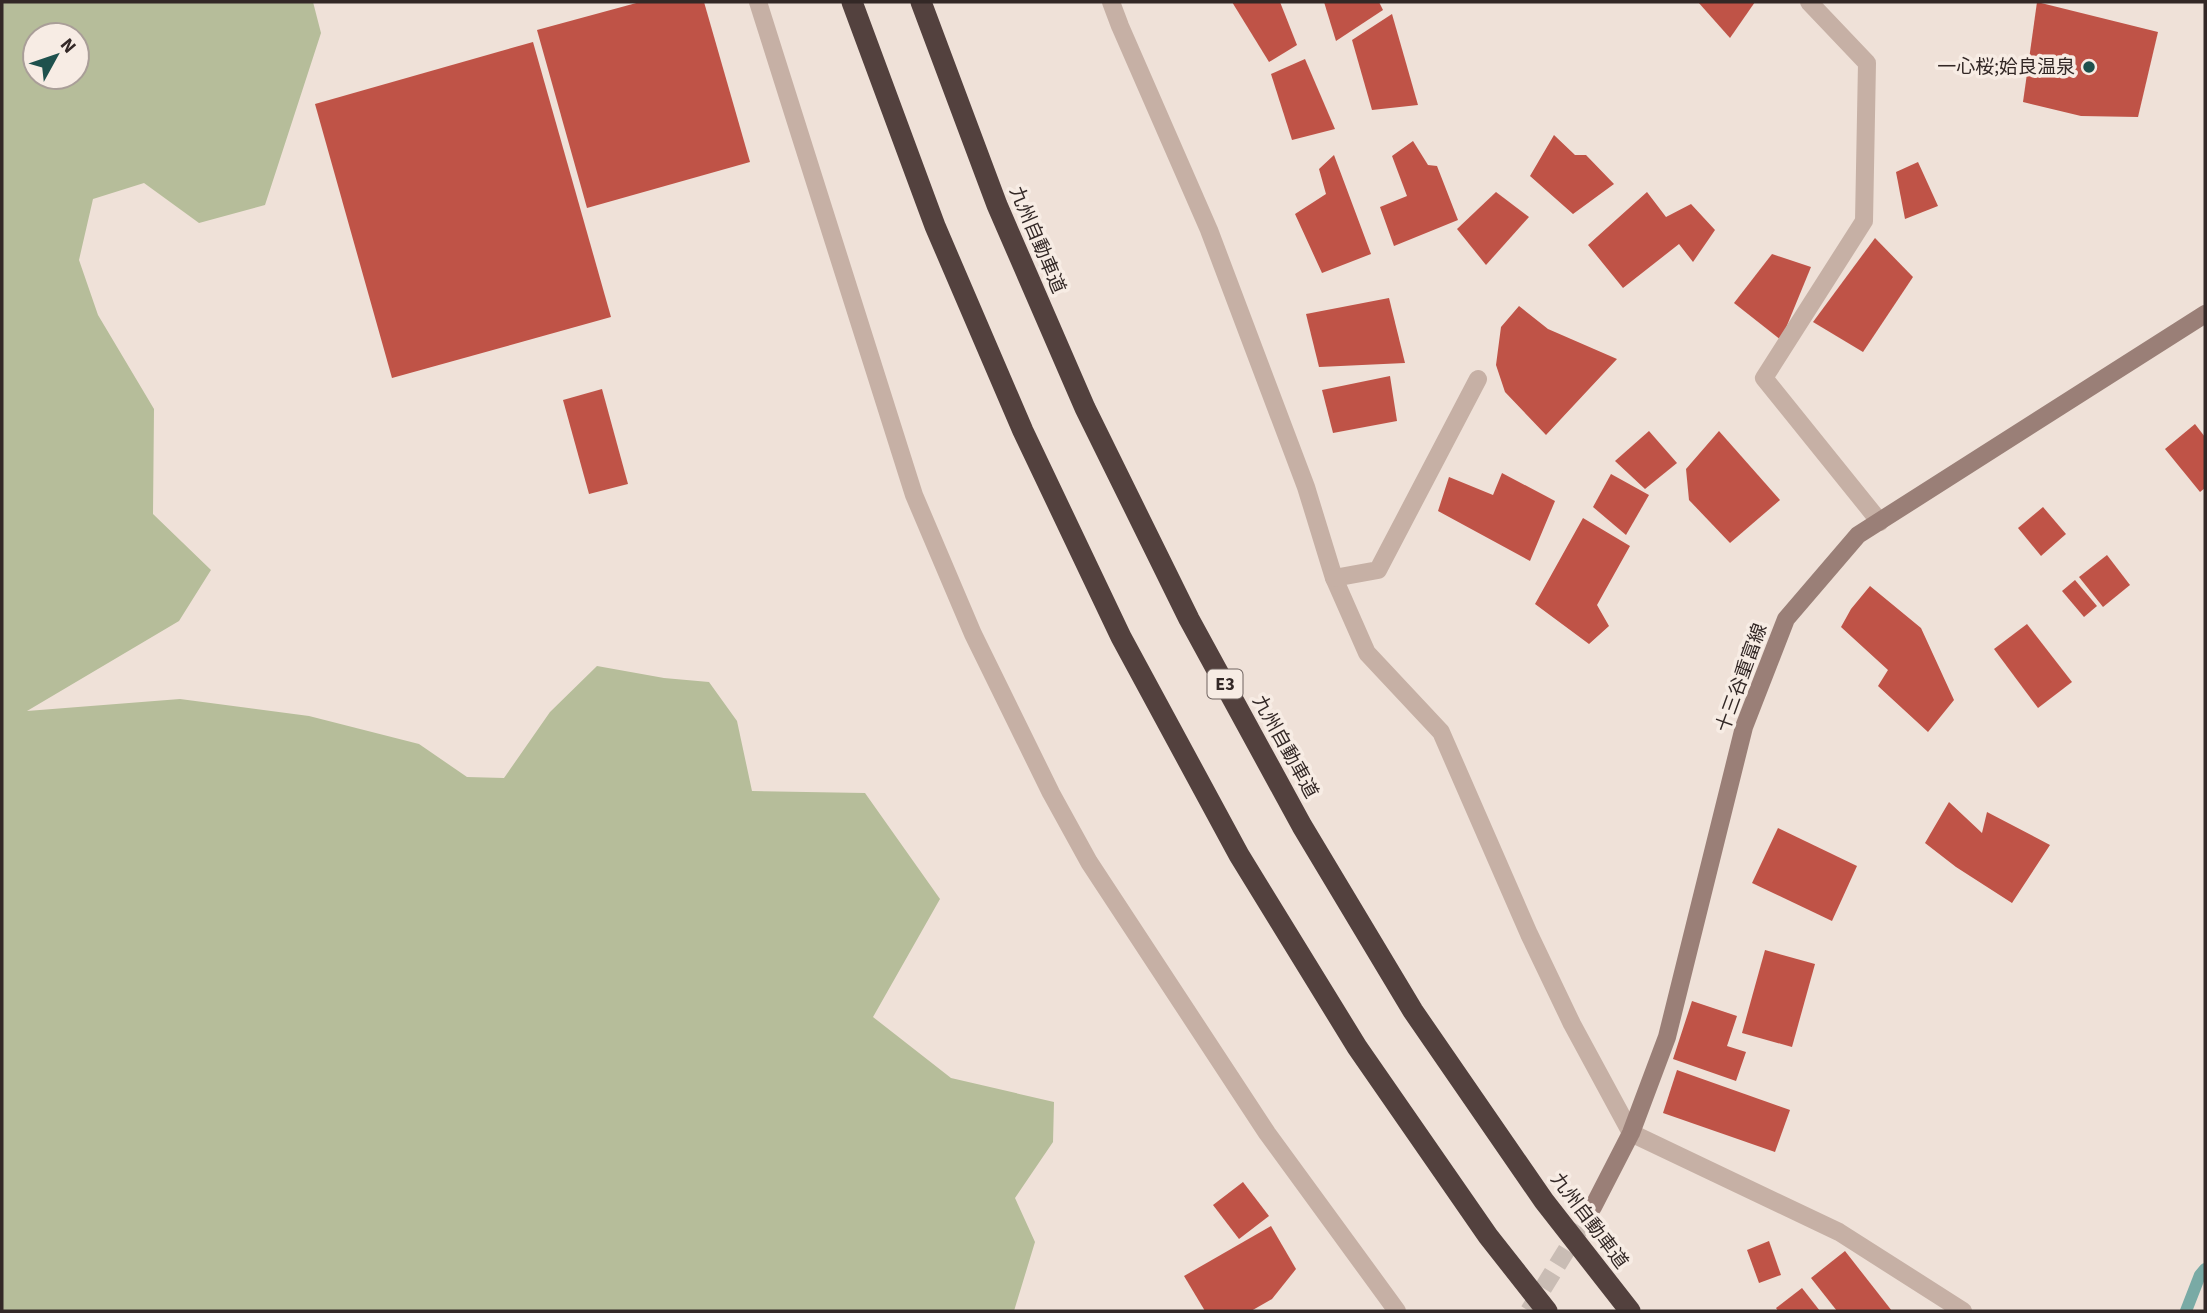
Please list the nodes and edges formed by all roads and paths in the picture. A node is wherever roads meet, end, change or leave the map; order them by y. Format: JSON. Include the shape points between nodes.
{"nodes":[{"id":1,"x":758,"y":2,"type":"edge"},
{"id":2,"x":852,"y":2,"type":"edge"},
{"id":3,"x":921,"y":2,"type":"edge"},
{"id":4,"x":1111,"y":2,"type":"edge"},
{"id":5,"x":1808,"y":2,"type":"edge"},
{"id":6,"x":2205,"y":314,"type":"edge"},
{"id":7,"x":1478,"y":379,"type":"dead end"},
{"id":8,"x":1880,"y":522,"type":"junction"},
{"id":9,"x":1334,"y":578,"type":"junction"},
{"id":10,"x":1631,"y":1133,"type":"junction"},
{"id":11,"x":1593,"y":1208,"type":"tunnel mouth"},
{"id":12,"x":1397,"y":1311,"type":"edge"},
{"id":13,"x":1547,"y":1311,"type":"edge"},
{"id":14,"x":1630,"y":1311,"type":"edge"},
{"id":15,"x":1963,"y":1311,"type":"edge"}],
"edges":[{"from":1,"to":12,"type":"street","via":[[914,495],[1033,756],[1089,862],[1267,1133]]},
{"from":2,"to":13,"type":"highway","via":[[934,226],[1023,432],[1121,637],[1239,855],[1357,1047],[1488,1236]]},
{"from":3,"to":14,"type":"highway","name":"九州自動車道","number":"E3","via":[[997,205],[1084,408],[1189,619],[1302,825],[1413,1011],[1544,1201]]},
{"from":4,"to":9,"type":"street","via":[[1209,230],[1306,487]]},
{"from":5,"to":8,"type":"street","via":[[1867,63],[1864,221],[1764,379]]},
{"from":6,"to":8,"type":"main road","name":"十三谷重富線"},
{"from":7,"to":9,"type":"street","via":[[1378,570]]},
{"from":8,"to":10,"type":"main road","name":"十三谷重富線","via":[[1858,535],[1786,619],[1744,726],[1667,1037]]},
{"from":9,"to":10,"type":"street","via":[[1367,653],[1441,732],[1529,934]]},
{"from":10,"to":11,"type":"main road","name":"十三谷重富線"},
{"from":10,"to":15,"type":"street","via":[[1839,1232]]}]}
